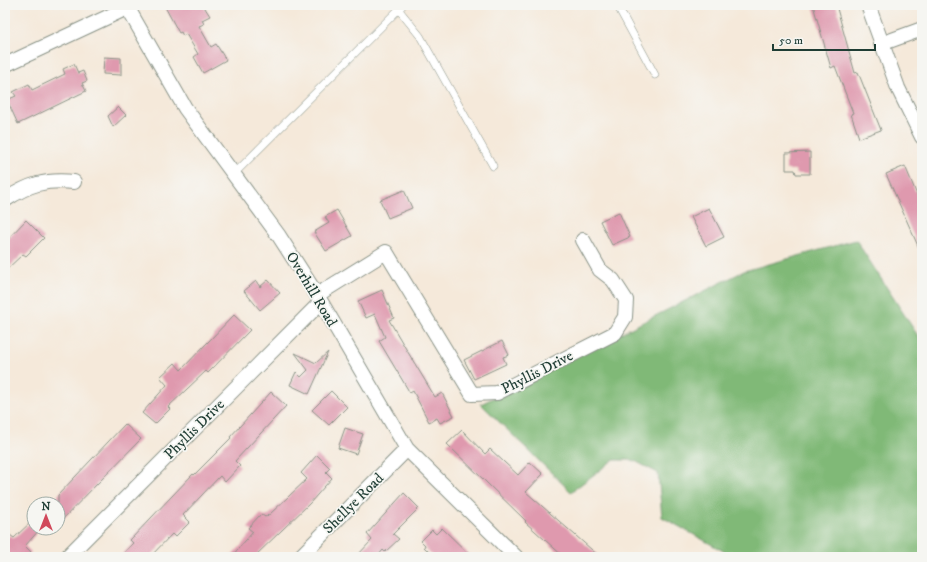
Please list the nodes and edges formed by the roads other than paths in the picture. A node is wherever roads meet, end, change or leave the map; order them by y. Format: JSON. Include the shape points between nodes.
{"nodes":[{"id":1,"x":617,"y":5,"type":"edge"},
{"id":2,"x":868,"y":5,"type":"edge"},
{"id":3,"x":126,"y":6,"type":"edge"},
{"id":4,"x":401,"y":7,"type":"edge"},
{"id":5,"x":922,"y":28,"type":"edge"},
{"id":6,"x":881,"y":44,"type":"junction"},
{"id":7,"x":5,"y":65,"type":"edge"},
{"id":8,"x":655,"y":75,"type":"dead end"},
{"id":9,"x":922,"y":137,"type":"edge"},
{"id":10,"x":493,"y":166,"type":"dead end"},
{"id":11,"x":234,"y":174,"type":"junction"},
{"id":12,"x":74,"y":182,"type":"dead end"},
{"id":13,"x":5,"y":200,"type":"edge"},
{"id":14,"x":583,"y":240,"type":"dead end"},
{"id":15,"x":319,"y":298,"type":"junction"},
{"id":16,"x":407,"y":449,"type":"junction"},
{"id":17,"x":68,"y":557,"type":"edge"},
{"id":18,"x":300,"y":557,"type":"edge"},
{"id":19,"x":516,"y":557,"type":"edge"}],
"edges":[{"from":1,"to":8,"type":"lane"},
{"from":2,"to":6,"type":"street"},
{"from":3,"to":7,"type":"street"},
{"from":3,"to":11,"type":"street","name":"Overhill Road","via":[[185,108]]},
{"from":4,"to":10,"type":"lane"},
{"from":4,"to":11,"type":"lane"},
{"from":5,"to":6,"type":"street"},
{"from":6,"to":9,"type":"street","via":[[898,88]]},
{"from":11,"to":15,"type":"street","name":"Overhill Road","via":[[279,236]]},
{"from":12,"to":13,"type":"street","via":[[54,180],[34,184]]},
{"from":14,"to":15,"type":"street","name":"Phyllis Drive","via":[[600,270],[613,280],[626,300],[626,317],[615,333],[497,393],[472,394],[386,252]]},
{"from":15,"to":16,"type":"street","name":"Overhill Road"},
{"from":15,"to":17,"type":"street","name":"Phyllis Drive"},
{"from":16,"to":18,"type":"street","name":"Shellye Road"},
{"from":16,"to":19,"type":"street","name":"Overhill Road"}]}
